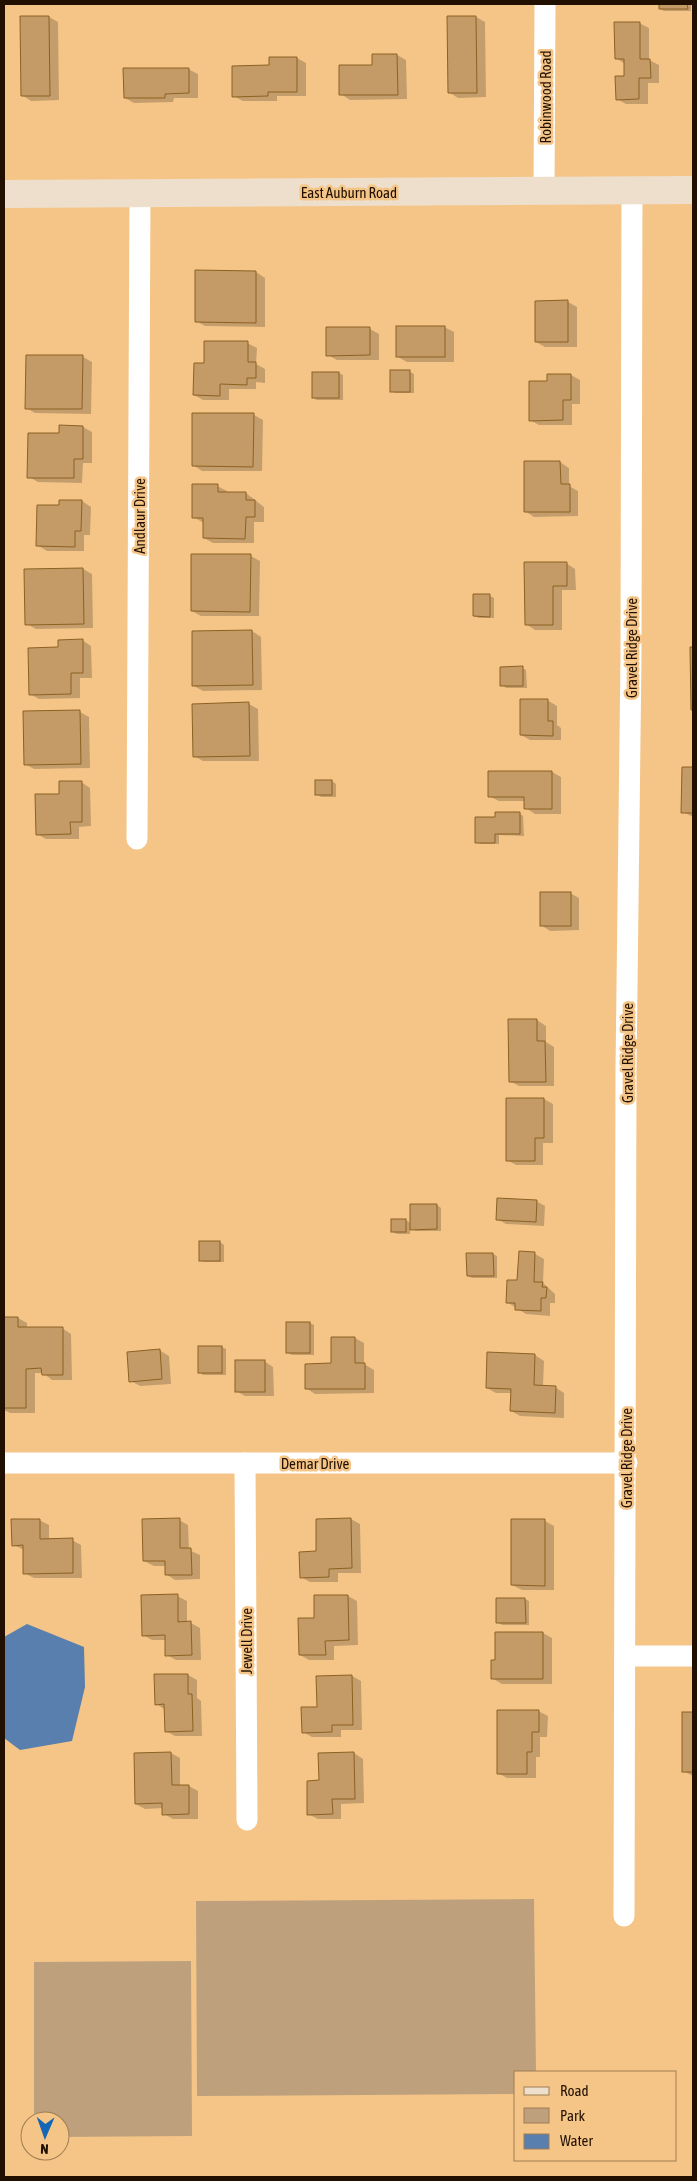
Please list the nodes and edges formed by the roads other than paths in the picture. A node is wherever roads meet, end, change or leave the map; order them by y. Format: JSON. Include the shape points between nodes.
{"nodes":[{"id":1,"x":545,"y":4,"type":"edge"},
{"id":2,"x":632,"y":190,"type":"junction"},
{"id":3,"x":693,"y":190,"type":"edge"},
{"id":4,"x":544,"y":191,"type":"junction"},
{"id":5,"x":140,"y":193,"type":"junction"},
{"id":6,"x":4,"y":194,"type":"edge"},
{"id":7,"x":137,"y":839,"type":"dead end"},
{"id":8,"x":4,"y":1463,"type":"edge"},
{"id":9,"x":245,"y":1463,"type":"junction"},
{"id":10,"x":627,"y":1463,"type":"junction"},
{"id":11,"x":626,"y":1656,"type":"junction"},
{"id":12,"x":693,"y":1656,"type":"edge"},
{"id":13,"x":247,"y":1820,"type":"dead end"},
{"id":14,"x":624,"y":1916,"type":"dead end"}],
"edges":[{"from":1,"to":4,"type":"street","name":"Robinwood Road"},
{"from":2,"to":3,"type":"main road","name":"East Auburn Road"},
{"from":2,"to":4,"type":"main road","name":"East Auburn Road"},
{"from":2,"to":10,"type":"street","name":"Gravel Ridge Drive","via":[[626,1070]]},
{"from":4,"to":5,"type":"main road","name":"East Auburn Road"},
{"from":5,"to":6,"type":"main road","name":"East Auburn Road"},
{"from":5,"to":7,"type":"street","name":"Andlaur Drive"},
{"from":8,"to":9,"type":"street","name":"Demar Drive"},
{"from":9,"to":10,"type":"street","name":"Demar Drive"},
{"from":9,"to":13,"type":"street","name":"Jewell Drive"},
{"from":10,"to":11,"type":"street","name":"Gravel Ridge Drive"},
{"from":11,"to":12,"type":"street"},
{"from":11,"to":14,"type":"street","name":"Gravel Ridge Drive"}]}
